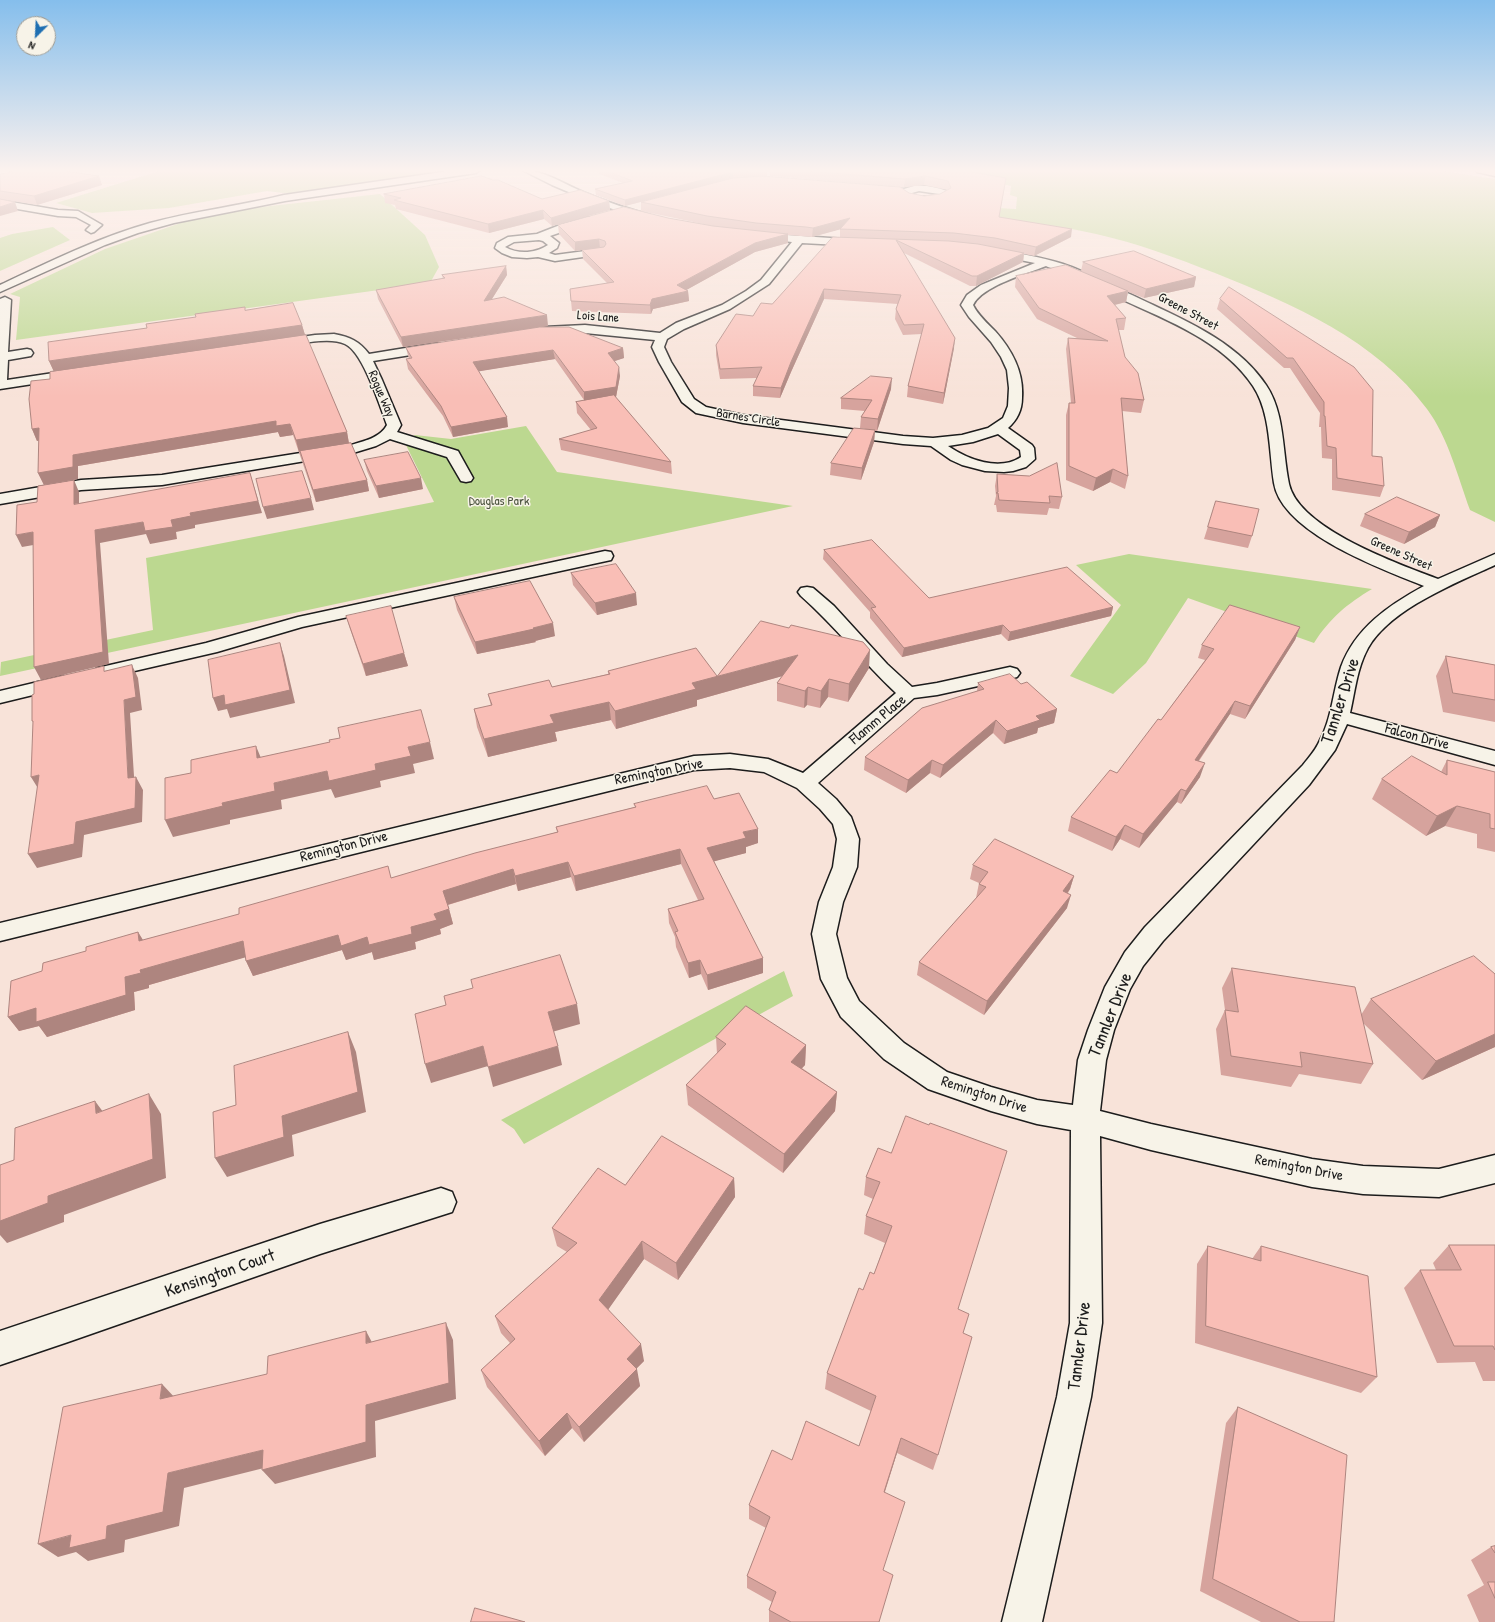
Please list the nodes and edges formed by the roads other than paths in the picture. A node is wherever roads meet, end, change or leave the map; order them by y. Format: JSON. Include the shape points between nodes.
{"nodes":[{"id":1,"x":70,"y":246,"type":"edge"},
{"id":2,"x":95,"y":246,"type":"edge"},
{"id":3,"x":501,"y":246,"type":"edge"},
{"id":4,"x":552,"y":246,"type":"edge"},
{"id":5,"x":794,"y":246,"type":"edge"},
{"id":6,"x":984,"y":250,"type":"edge"},
{"id":7,"x":600,"y":252,"type":"edge"},
{"id":8,"x":537,"y":253,"type":"junction"},
{"id":9,"x":1044,"y":263,"type":"junction"},
{"id":10,"x":0,"y":278,"type":"edge"},
{"id":11,"x":2,"y":295,"type":"edge"},
{"id":12,"x":534,"y":332,"type":"edge"},
{"id":13,"x":662,"y":337,"type":"junction"},
{"id":14,"x":266,"y":346,"type":"edge"},
{"id":15,"x":444,"y":346,"type":"edge"},
{"id":16,"x":27,"y":353,"type":"dead end"},
{"id":17,"x":2,"y":357,"type":"junction"},
{"id":18,"x":366,"y":358,"type":"junction"},
{"id":19,"x":90,"y":372,"type":"edge"},
{"id":20,"x":0,"y":385,"type":"edge"},
{"id":21,"x":999,"y":428,"type":"junction"},
{"id":22,"x":388,"y":434,"type":"junction"},
{"id":23,"x":934,"y":442,"type":"junction"},
{"id":24,"x":466,"y":478,"type":"dead end"},
{"id":25,"x":0,"y":498,"type":"edge"},
{"id":26,"x":605,"y":556,"type":"dead end"},
{"id":27,"x":1495,"y":559,"type":"edge"},
{"id":28,"x":1438,"y":585,"type":"junction"},
{"id":29,"x":807,"y":592,"type":"dead end"},
{"id":30,"x":1010,"y":673,"type":"edge"},
{"id":31,"x":908,"y":693,"type":"junction"},
{"id":32,"x":0,"y":697,"type":"edge"},
{"id":33,"x":1339,"y":716,"type":"junction"},
{"id":34,"x":1495,"y":758,"type":"edge"},
{"id":35,"x":805,"y":783,"type":"junction"},
{"id":36,"x":0,"y":932,"type":"edge"},
{"id":37,"x":1085,"y":1120,"type":"junction"},
{"id":38,"x":1495,"y":1169,"type":"edge"},
{"id":39,"x":440,"y":1202,"type":"dead end"},
{"id":40,"x":0,"y":1348,"type":"edge"},
{"id":41,"x":1022,"y":1622,"type":"edge"}],
"edges":[{"from":1,"to":10,"type":"street"},
{"from":2,"to":11,"type":"street","via":[[70,256]]},
{"from":3,"to":8,"type":"street","via":[[500,248],[517,254]]},
{"from":4,"to":8,"type":"street","via":[[549,250]]},
{"from":5,"to":13,"type":"street","via":[[765,282],[750,293]]},
{"from":6,"to":9,"type":"street","name":"Greene Street"},
{"from":7,"to":8,"type":"street","via":[[555,258]]},
{"from":9,"to":21,"type":"street","via":[[985,287],[971,297],[967,305],[997,341],[1014,375],[1016,392],[1013,411],[1008,421]]},
{"from":9,"to":28,"type":"street","name":"Greene Street","via":[[1077,274],[1161,313],[1217,344],[1241,364],[1259,385],[1272,412],[1284,491],[1290,503],[1320,530],[1372,558]]},
{"from":11,"to":17,"type":"street"},
{"from":12,"to":13,"type":"street","name":"Lois Lane","via":[[585,329]]},
{"from":13,"to":23,"type":"street","name":"Barnes Circle","via":[[658,347],[660,354],[689,402],[701,410],[743,419]]},
{"from":14,"to":18,"type":"street","name":"Rogue Way","via":[[321,338],[339,339],[357,346]]},
{"from":15,"to":18,"type":"street"},
{"from":16,"to":17,"type":"street"},
{"from":17,"to":20,"type":"street"},
{"from":18,"to":22,"type":"street","name":"Rogue Way","via":[[394,425]]},
{"from":19,"to":20,"type":"street"},
{"from":21,"to":23,"type":"street","name":"Barnes Circle","via":[[972,437]]},
{"from":21,"to":23,"type":"street","via":[[1027,448],[1028,459],[1025,462],[1000,468],[977,464],[959,459]]},
{"from":22,"to":24,"type":"street","via":[[453,454]]},
{"from":22,"to":25,"type":"street","name":"Rogue Way","via":[[370,444],[353,448],[201,475],[81,486]]},
{"from":26,"to":32,"type":"street","via":[[298,622],[210,648]]},
{"from":27,"to":28,"type":"street","name":"Tannler Drive"},
{"from":28,"to":33,"type":"street","name":"Tannler Drive","via":[[1392,613],[1366,636],[1351,666]]},
{"from":29,"to":31,"type":"street","via":[[828,610],[880,668]]},
{"from":30,"to":31,"type":"street","name":"Flamm Place"},
{"from":31,"to":35,"type":"street","name":"Flamm Place"},
{"from":33,"to":34,"type":"street","name":"Falcon Drive"},
{"from":33,"to":37,"type":"street","name":"Tannler Drive","via":[[1326,749],[1315,764],[1154,934],[1126,972],[1101,1030],[1092,1060]]},
{"from":35,"to":36,"type":"street","name":"Remington Drive","via":[[768,766],[730,761],[694,763],[628,777]]},
{"from":35,"to":37,"type":"street","name":"Remington Drive","via":[[843,822],[848,839],[845,867],[831,902],[824,934],[834,978],[850,1010],[894,1052],[938,1081],[1037,1112]]},
{"from":37,"to":38,"type":"street","name":"Remington Drive","via":[[1312,1173],[1363,1180],[1439,1183]]},
{"from":37,"to":41,"type":"street","name":"Tannler Drive","via":[[1086,1323],[1074,1397]]},
{"from":39,"to":40,"type":"street","name":"Kensington Court","via":[[320,1239]]}]}
